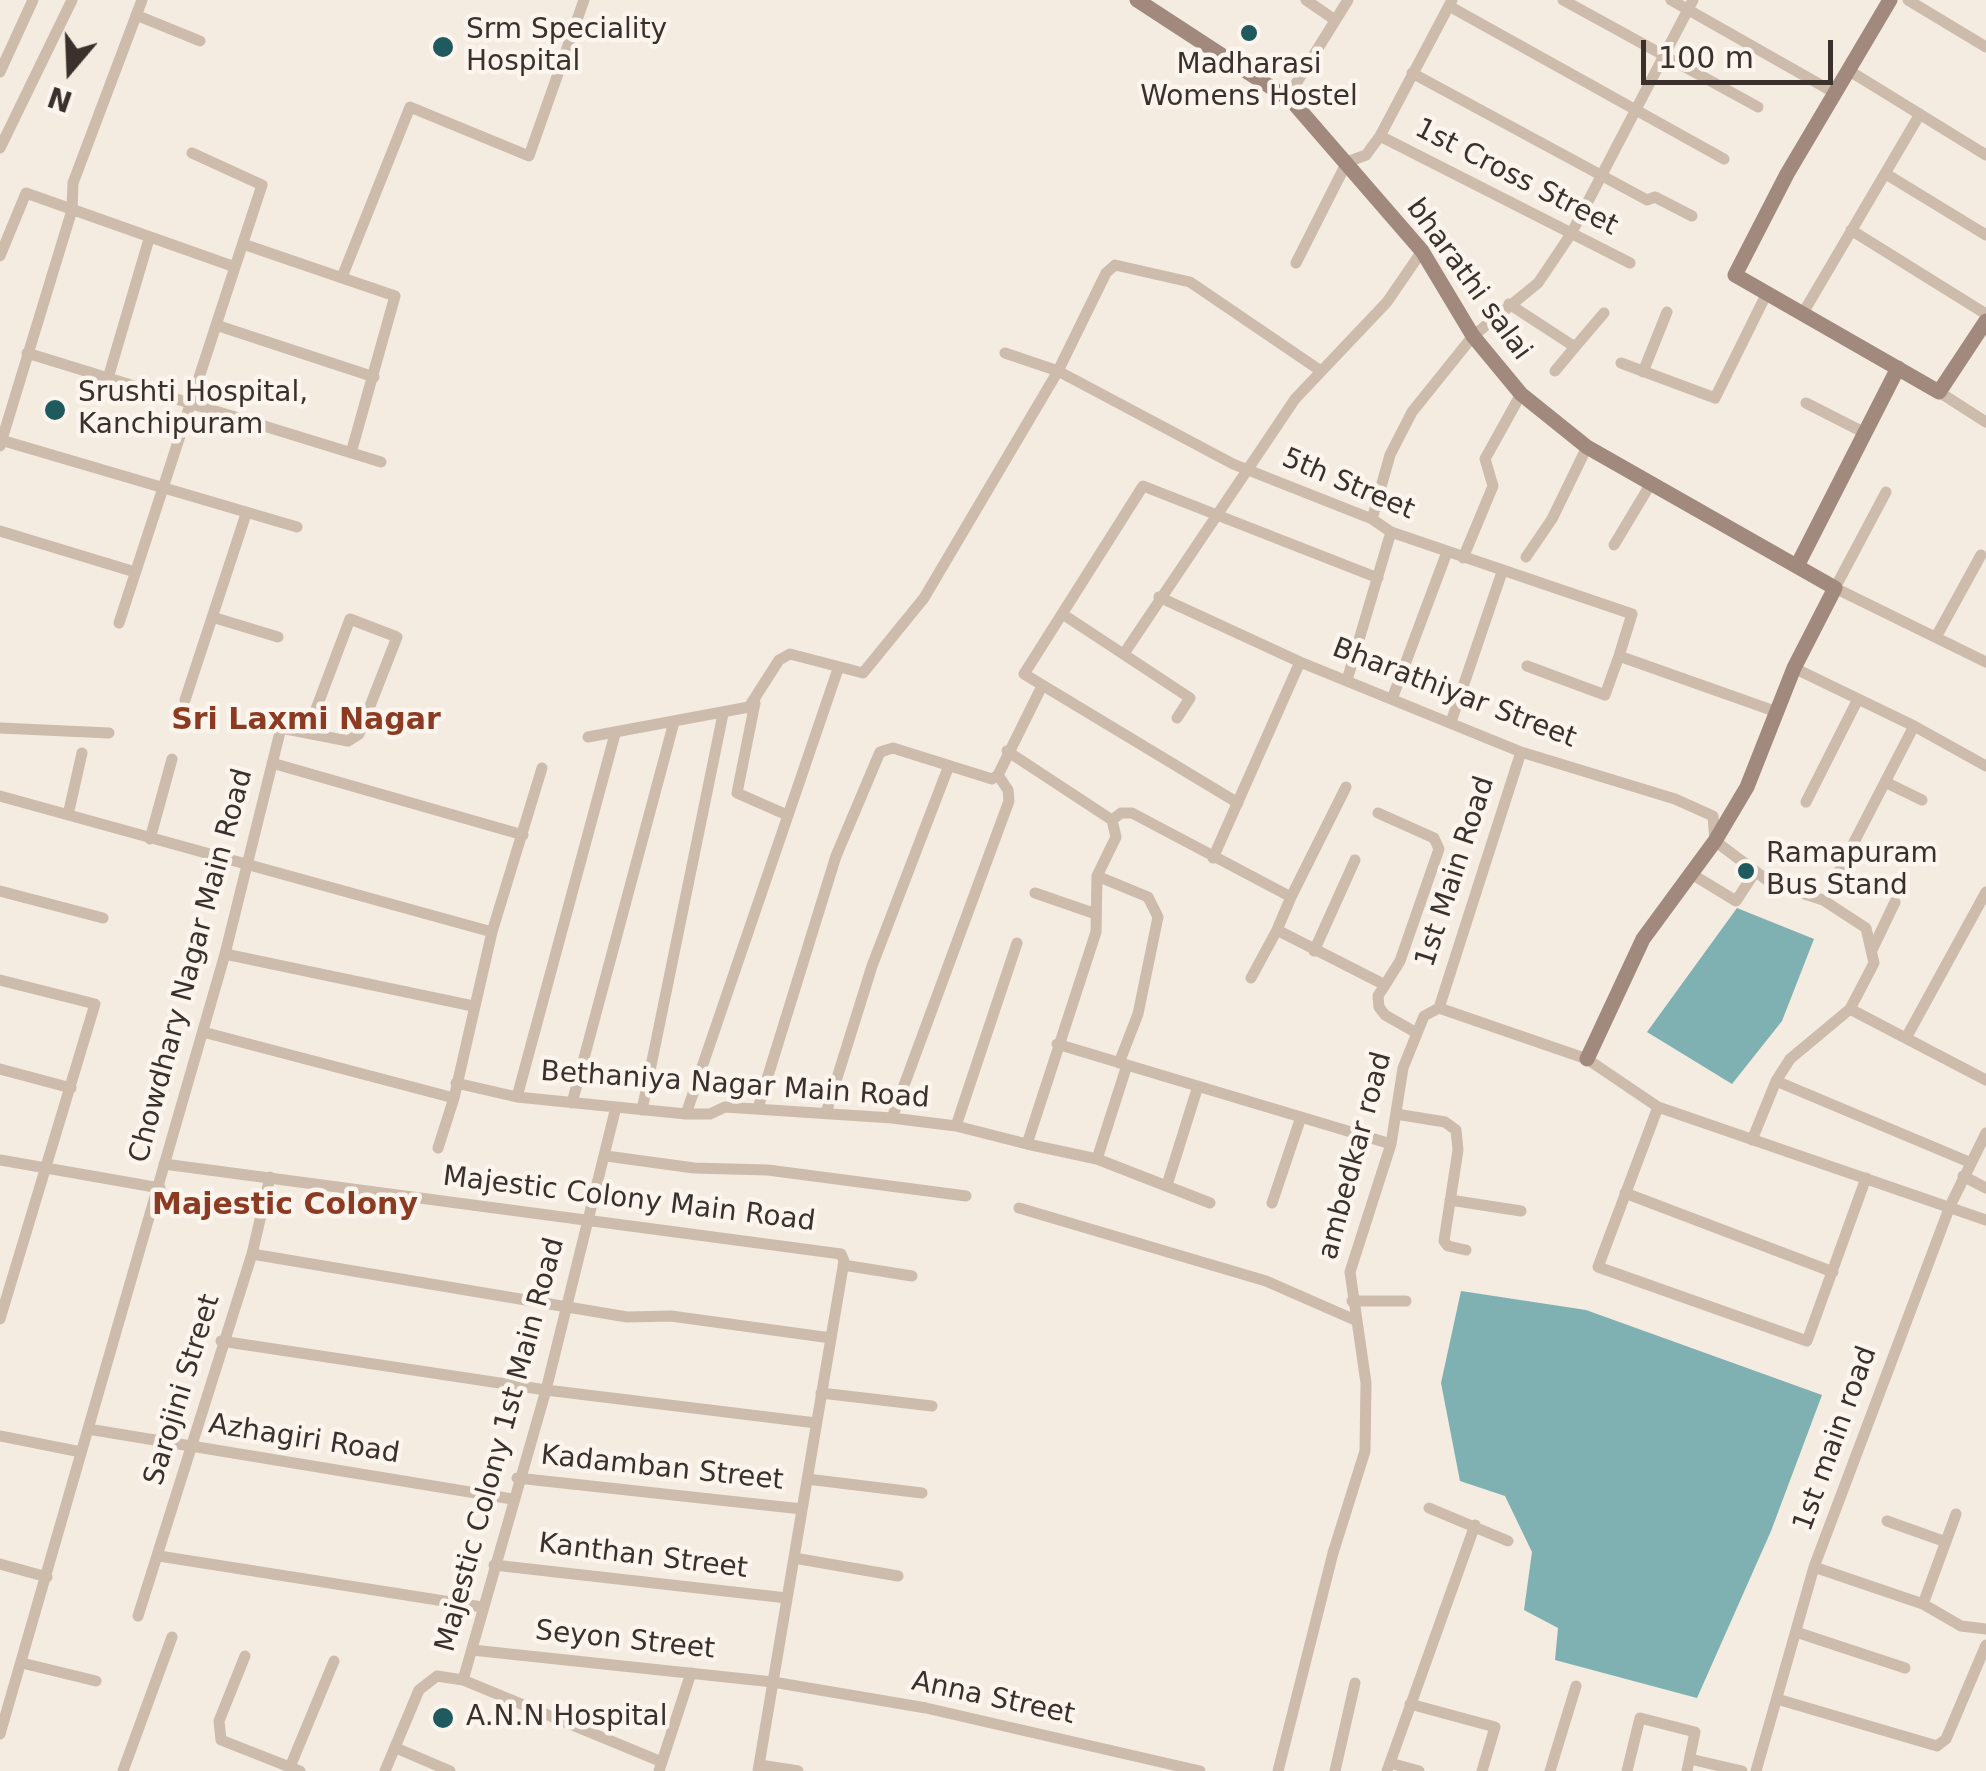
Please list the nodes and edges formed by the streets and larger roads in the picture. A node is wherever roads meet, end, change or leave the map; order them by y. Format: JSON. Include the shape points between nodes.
{"nodes":[{"id":1,"x":33,"y":0,"type":"edge"},
{"id":2,"x":72,"y":0,"type":"edge"},
{"id":3,"x":142,"y":0,"type":"edge"},
{"id":4,"x":584,"y":0,"type":"edge"},
{"id":5,"x":1137,"y":0,"type":"edge"},
{"id":6,"x":1306,"y":0,"type":"edge"},
{"id":7,"x":1348,"y":0,"type":"edge"},
{"id":8,"x":1563,"y":0,"type":"edge"},
{"id":9,"x":1671,"y":0,"type":"edge"},
{"id":10,"x":1890,"y":0,"type":"edge"},
{"id":11,"x":1908,"y":0,"type":"edge"},
{"id":12,"x":1451,"y":3,"type":"edge"},
{"id":13,"x":1585,"y":5,"type":"edge"},
{"id":14,"x":1691,"y":5,"type":"edge"},
{"id":15,"x":136,"y":15,"type":"junction"},
{"id":16,"x":1335,"y":20,"type":"junction"},
{"id":17,"x":200,"y":41,"type":"dead end"},
{"id":18,"x":1986,"y":47,"type":"edge"},
{"id":19,"x":1664,"y":54,"type":"junction"},
{"id":20,"x":1848,"y":70,"type":"junction"},
{"id":21,"x":0,"y":72,"type":"edge"},
{"id":22,"x":1412,"y":73,"type":"junction"},
{"id":23,"x":1835,"y":93,"type":"junction"},
{"id":24,"x":1287,"y":98,"type":"junction"},
{"id":25,"x":1636,"y":107,"type":"junction"},
{"id":26,"x":1758,"y":107,"type":"dead end"},
{"id":27,"x":1920,"y":114,"type":"junction"},
{"id":28,"x":1380,"y":136,"type":"junction"},
{"id":29,"x":0,"y":148,"type":"edge"},
{"id":30,"x":192,"y":153,"type":"dead end"},
{"id":31,"x":1986,"y":155,"type":"edge"},
{"id":32,"x":1724,"y":159,"type":"dead end"},
{"id":33,"x":1347,"y":162,"type":"junction"},
{"id":34,"x":1886,"y":174,"type":"junction"},
{"id":35,"x":1602,"y":176,"type":"junction"},
{"id":36,"x":72,"y":210,"type":"junction"},
{"id":37,"x":1692,"y":216,"type":"dead end"},
{"id":38,"x":1851,"y":230,"type":"junction"},
{"id":39,"x":1571,"y":234,"type":"junction"},
{"id":40,"x":1986,"y":235,"type":"edge"},
{"id":41,"x":149,"y":238,"type":"junction"},
{"id":42,"x":242,"y":244,"type":"junction"},
{"id":43,"x":1422,"y":251,"type":"junction"},
{"id":44,"x":0,"y":256,"type":"edge"},
{"id":45,"x":1296,"y":263,"type":"dead end"},
{"id":46,"x":1630,"y":263,"type":"dead end"},
{"id":47,"x":234,"y":267,"type":"junction"},
{"id":48,"x":342,"y":277,"type":"junction"},
{"id":49,"x":1766,"y":295,"type":"junction"},
{"id":50,"x":1510,"y":304,"type":"junction"},
{"id":51,"x":1667,"y":312,"type":"dead end"},
{"id":52,"x":1803,"y":313,"type":"junction"},
{"id":53,"x":1604,"y":314,"type":"dead end"},
{"id":54,"x":1986,"y":314,"type":"edge"},
{"id":55,"x":1986,"y":321,"type":"edge"},
{"id":56,"x":216,"y":326,"type":"junction"},
{"id":57,"x":1473,"y":336,"type":"junction"},
{"id":58,"x":1574,"y":347,"type":"junction"},
{"id":59,"x":1005,"y":352,"type":"dead end"},
{"id":60,"x":27,"y":354,"type":"junction"},
{"id":61,"x":1621,"y":363,"type":"dead end"},
{"id":62,"x":1898,"y":368,"type":"junction"},
{"id":63,"x":1318,"y":369,"type":"junction"},
{"id":64,"x":1555,"y":370,"type":"dead end"},
{"id":65,"x":1058,"y":371,"type":"junction"},
{"id":66,"x":1643,"y":372,"type":"junction"},
{"id":67,"x":374,"y":377,"type":"junction"},
{"id":68,"x":108,"y":378,"type":"junction"},
{"id":69,"x":1938,"y":392,"type":"junction"},
{"id":70,"x":1521,"y":394,"type":"junction"},
{"id":71,"x":187,"y":402,"type":"junction"},
{"id":72,"x":1806,"y":403,"type":"dead end"},
{"id":73,"x":1986,"y":422,"type":"edge"},
{"id":74,"x":1865,"y":433,"type":"junction"},
{"id":75,"x":1,"y":443,"type":"edge"},
{"id":76,"x":1587,"y":446,"type":"junction"},
{"id":77,"x":351,"y":453,"type":"junction"},
{"id":78,"x":380,"y":462,"type":"dead end"},
{"id":79,"x":1247,"y":470,"type":"junction"},
{"id":80,"x":1650,"y":485,"type":"junction"},
{"id":81,"x":162,"y":490,"type":"junction"},
{"id":82,"x":1886,"y":492,"type":"dead end"},
{"id":83,"x":246,"y":514,"type":"junction"},
{"id":84,"x":1214,"y":517,"type":"junction"},
{"id":85,"x":1372,"y":519,"type":"junction"},
{"id":86,"x":296,"y":527,"type":"dead end"},
{"id":87,"x":0,"y":531,"type":"edge"},
{"id":88,"x":1391,"y":532,"type":"junction"},
{"id":89,"x":1614,"y":545,"type":"dead end"},
{"id":90,"x":1446,"y":552,"type":"junction"},
{"id":91,"x":1981,"y":555,"type":"dead end"},
{"id":92,"x":1526,"y":557,"type":"dead end"},
{"id":93,"x":1463,"y":558,"type":"junction"},
{"id":94,"x":1798,"y":566,"type":"junction"},
{"id":95,"x":135,"y":572,"type":"junction"},
{"id":96,"x":1502,"y":572,"type":"junction"},
{"id":97,"x":1378,"y":578,"type":"junction"},
{"id":98,"x":1835,"y":588,"type":"junction"},
{"id":99,"x":1159,"y":597,"type":"junction"},
{"id":100,"x":1064,"y":615,"type":"junction"},
{"id":101,"x":212,"y":616,"type":"junction"},
{"id":102,"x":118,"y":623,"type":"dead end"},
{"id":103,"x":278,"y":637,"type":"dead end"},
{"id":104,"x":1936,"y":637,"type":"junction"},
{"id":105,"x":1125,"y":652,"type":"junction"},
{"id":106,"x":1619,"y":656,"type":"junction"},
{"id":107,"x":1300,"y":662,"type":"junction"},
{"id":108,"x":1986,"y":662,"type":"edge"},
{"id":109,"x":1526,"y":666,"type":"dead end"},
{"id":110,"x":1794,"y":668,"type":"junction"},
{"id":111,"x":838,"y":669,"type":"junction"},
{"id":112,"x":1347,"y":680,"type":"junction"},
{"id":113,"x":1042,"y":686,"type":"junction"},
{"id":114,"x":1392,"y":698,"type":"junction"},
{"id":115,"x":756,"y":699,"type":"junction"},
{"id":116,"x":1858,"y":699,"type":"junction"},
{"id":117,"x":185,"y":700,"type":"dead end"},
{"id":118,"x":1777,"y":712,"type":"junction"},
{"id":119,"x":723,"y":714,"type":"junction"},
{"id":120,"x":1178,"y":718,"type":"dead end"},
{"id":121,"x":674,"y":722,"type":"junction"},
{"id":122,"x":1451,"y":722,"type":"junction"},
{"id":123,"x":1914,"y":726,"type":"junction"},
{"id":124,"x":0,"y":728,"type":"edge"},
{"id":125,"x":109,"y":733,"type":"dead end"},
{"id":126,"x":306,"y":733,"type":"junction"},
{"id":127,"x":615,"y":734,"type":"junction"},
{"id":128,"x":588,"y":737,"type":"dead end"},
{"id":129,"x":1007,"y":752,"type":"junction"},
{"id":130,"x":1521,"y":752,"type":"junction"},
{"id":131,"x":82,"y":753,"type":"dead end"},
{"id":132,"x":172,"y":760,"type":"dead end"},
{"id":133,"x":272,"y":764,"type":"junction"},
{"id":134,"x":1986,"y":766,"type":"edge"},
{"id":135,"x":542,"y":768,"type":"dead end"},
{"id":136,"x":948,"y":768,"type":"junction"},
{"id":137,"x":998,"y":775,"type":"junction"},
{"id":138,"x":1885,"y":782,"type":"junction"},
{"id":139,"x":1346,"y":787,"type":"dead end"},
{"id":140,"x":0,"y":796,"type":"edge"},
{"id":141,"x":1922,"y":800,"type":"dead end"},
{"id":142,"x":1806,"y":802,"type":"dead end"},
{"id":143,"x":1238,"y":803,"type":"junction"},
{"id":144,"x":1378,"y":813,"type":"dead end"},
{"id":145,"x":68,"y":815,"type":"junction"},
{"id":146,"x":787,"y":815,"type":"junction"},
{"id":147,"x":1112,"y":820,"type":"junction"},
{"id":148,"x":523,"y":835,"type":"junction"},
{"id":149,"x":150,"y":838,"type":"junction"},
{"id":150,"x":1716,"y":841,"type":"junction"},
{"id":151,"x":1213,"y":858,"type":"junction"},
{"id":152,"x":1355,"y":860,"type":"dead end"},
{"id":153,"x":247,"y":866,"type":"junction"},
{"id":154,"x":1755,"y":872,"type":"junction"},
{"id":155,"x":1690,"y":873,"type":"junction"},
{"id":156,"x":1097,"y":876,"type":"junction"},
{"id":157,"x":1836,"y":876,"type":"dead end"},
{"id":158,"x":0,"y":891,"type":"edge"},
{"id":159,"x":1986,"y":892,"type":"edge"},
{"id":160,"x":1035,"y":894,"type":"dead end"},
{"id":161,"x":1291,"y":897,"type":"junction"},
{"id":162,"x":1895,"y":902,"type":"dead end"},
{"id":163,"x":1094,"y":913,"type":"junction"},
{"id":164,"x":103,"y":918,"type":"dead end"},
{"id":165,"x":1277,"y":930,"type":"junction"},
{"id":166,"x":492,"y":932,"type":"junction"},
{"id":167,"x":1017,"y":942,"type":"dead end"},
{"id":168,"x":1872,"y":950,"type":"junction"},
{"id":169,"x":1314,"y":951,"type":"junction"},
{"id":170,"x":225,"y":954,"type":"junction"},
{"id":171,"x":1251,"y":978,"type":"dead end"},
{"id":172,"x":0,"y":980,"type":"edge"},
{"id":173,"x":1385,"y":985,"type":"junction"},
{"id":174,"x":473,"y":1006,"type":"junction"},
{"id":175,"x":1438,"y":1008,"type":"junction"},
{"id":176,"x":1850,"y":1009,"type":"junction"},
{"id":177,"x":203,"y":1032,"type":"junction"},
{"id":178,"x":1415,"y":1032,"type":"junction"},
{"id":179,"x":1906,"y":1038,"type":"junction"},
{"id":180,"x":1057,"y":1044,"type":"junction"},
{"id":181,"x":1587,"y":1059,"type":"junction"},
{"id":182,"x":1123,"y":1064,"type":"junction"},
{"id":183,"x":0,"y":1069,"type":"edge"},
{"id":184,"x":1986,"y":1080,"type":"edge"},
{"id":185,"x":1776,"y":1081,"type":"junction"},
{"id":186,"x":456,"y":1083,"type":"junction"},
{"id":187,"x":1198,"y":1086,"type":"junction"},
{"id":188,"x":71,"y":1088,"type":"junction"},
{"id":189,"x":517,"y":1097,"type":"junction"},
{"id":190,"x":454,"y":1098,"type":"junction"},
{"id":191,"x":572,"y":1102,"type":"junction"},
{"id":192,"x":1658,"y":1107,"type":"junction"},
{"id":193,"x":616,"y":1108,"type":"junction"},
{"id":194,"x":758,"y":1108,"type":"junction"},
{"id":195,"x":642,"y":1110,"type":"junction"},
{"id":196,"x":826,"y":1113,"type":"junction"},
{"id":197,"x":686,"y":1114,"type":"junction"},
{"id":198,"x":1396,"y":1114,"type":"junction"},
{"id":199,"x":1300,"y":1117,"type":"junction"},
{"id":200,"x":892,"y":1118,"type":"junction"},
{"id":201,"x":956,"y":1126,"type":"junction"},
{"id":202,"x":1986,"y":1132,"type":"edge"},
{"id":203,"x":1752,"y":1140,"type":"junction"},
{"id":204,"x":1027,"y":1144,"type":"junction"},
{"id":205,"x":1391,"y":1144,"type":"junction"},
{"id":206,"x":438,"y":1148,"type":"dead end"},
{"id":207,"x":606,"y":1156,"type":"junction"},
{"id":208,"x":1097,"y":1159,"type":"junction"},
{"id":209,"x":0,"y":1160,"type":"edge"},
{"id":210,"x":1969,"y":1162,"type":"junction"},
{"id":211,"x":164,"y":1164,"type":"junction"},
{"id":212,"x":46,"y":1170,"type":"junction"},
{"id":213,"x":270,"y":1176,"type":"junction"},
{"id":214,"x":1963,"y":1176,"type":"junction"},
{"id":215,"x":1866,"y":1178,"type":"junction"},
{"id":216,"x":1167,"y":1185,"type":"junction"},
{"id":217,"x":160,"y":1188,"type":"junction"},
{"id":218,"x":1986,"y":1188,"type":"edge"},
{"id":219,"x":1625,"y":1193,"type":"junction"},
{"id":220,"x":966,"y":1196,"type":"dead end"},
{"id":221,"x":1450,"y":1200,"type":"junction"},
{"id":222,"x":1210,"y":1203,"type":"dead end"},
{"id":223,"x":1272,"y":1203,"type":"dead end"},
{"id":224,"x":1950,"y":1206,"type":"junction"},
{"id":225,"x":1019,"y":1208,"type":"dead end"},
{"id":226,"x":1521,"y":1211,"type":"dead end"},
{"id":227,"x":1986,"y":1220,"type":"edge"},
{"id":228,"x":586,"y":1222,"type":"junction"},
{"id":229,"x":1466,"y":1250,"type":"dead end"},
{"id":230,"x":252,"y":1254,"type":"junction"},
{"id":231,"x":843,"y":1263,"type":"junction"},
{"id":232,"x":1833,"y":1272,"type":"junction"},
{"id":233,"x":912,"y":1276,"type":"dead end"},
{"id":234,"x":1352,"y":1301,"type":"junction"},
{"id":235,"x":1406,"y":1301,"type":"dead end"},
{"id":236,"x":566,"y":1308,"type":"junction"},
{"id":237,"x":0,"y":1319,"type":"edge"},
{"id":238,"x":1355,"y":1320,"type":"junction"},
{"id":239,"x":831,"y":1338,"type":"junction"},
{"id":240,"x":221,"y":1342,"type":"junction"},
{"id":241,"x":546,"y":1390,"type":"junction"},
{"id":242,"x":822,"y":1393,"type":"junction"},
{"id":243,"x":932,"y":1406,"type":"dead end"},
{"id":244,"x":816,"y":1423,"type":"junction"},
{"id":245,"x":88,"y":1428,"type":"junction"},
{"id":246,"x":0,"y":1436,"type":"edge"},
{"id":247,"x":193,"y":1447,"type":"junction"},
{"id":248,"x":80,"y":1452,"type":"junction"},
{"id":249,"x":518,"y":1478,"type":"junction"},
{"id":250,"x":807,"y":1480,"type":"junction"},
{"id":251,"x":922,"y":1493,"type":"dead end"},
{"id":252,"x":512,"y":1499,"type":"junction"},
{"id":253,"x":1428,"y":1508,"type":"dead end"},
{"id":254,"x":802,"y":1509,"type":"junction"},
{"id":255,"x":1956,"y":1514,"type":"dead end"},
{"id":256,"x":1887,"y":1521,"type":"dead end"},
{"id":257,"x":1474,"y":1525,"type":"junction"},
{"id":258,"x":1508,"y":1541,"type":"dead end"},
{"id":259,"x":1946,"y":1542,"type":"junction"},
{"id":260,"x":159,"y":1556,"type":"junction"},
{"id":261,"x":794,"y":1558,"type":"junction"},
{"id":262,"x":0,"y":1564,"type":"edge"},
{"id":263,"x":494,"y":1564,"type":"junction"},
{"id":264,"x":1814,"y":1567,"type":"junction"},
{"id":265,"x":898,"y":1576,"type":"dead end"},
{"id":266,"x":47,"y":1577,"type":"junction"},
{"id":267,"x":787,"y":1598,"type":"junction"},
{"id":268,"x":1923,"y":1604,"type":"junction"},
{"id":269,"x":482,"y":1607,"type":"junction"},
{"id":270,"x":138,"y":1616,"type":"dead end"},
{"id":271,"x":1986,"y":1629,"type":"edge"},
{"id":272,"x":1796,"y":1632,"type":"junction"},
{"id":273,"x":172,"y":1638,"type":"dead end"},
{"id":274,"x":1986,"y":1645,"type":"edge"},
{"id":275,"x":472,"y":1650,"type":"junction"},
{"id":276,"x":245,"y":1656,"type":"dead end"},
{"id":277,"x":334,"y":1662,"type":"dead end"},
{"id":278,"x":22,"y":1663,"type":"junction"},
{"id":279,"x":1904,"y":1668,"type":"dead end"},
{"id":280,"x":691,"y":1674,"type":"junction"},
{"id":281,"x":96,"y":1680,"type":"dead end"},
{"id":282,"x":463,"y":1680,"type":"junction"},
{"id":283,"x":773,"y":1682,"type":"junction"},
{"id":284,"x":1354,"y":1683,"type":"dead end"},
{"id":285,"x":1576,"y":1686,"type":"dead end"},
{"id":286,"x":5,"y":1697,"type":"edge"},
{"id":287,"x":1777,"y":1699,"type":"junction"},
{"id":288,"x":1410,"y":1704,"type":"junction"},
{"id":289,"x":0,"y":1734,"type":"edge"},
{"id":290,"x":396,"y":1748,"type":"junction"},
{"id":291,"x":1688,"y":1765,"type":"edge"},
{"id":292,"x":661,"y":1766,"type":"edge"},
{"id":293,"x":1389,"y":1767,"type":"edge"},
{"id":294,"x":759,"y":1768,"type":"edge"},
{"id":295,"x":295,"y":1769,"type":"edge"},
{"id":296,"x":122,"y":1771,"type":"edge"},
{"id":297,"x":385,"y":1771,"type":"edge"},
{"id":298,"x":450,"y":1771,"type":"edge"},
{"id":299,"x":798,"y":1771,"type":"edge"},
{"id":300,"x":1200,"y":1771,"type":"edge"},
{"id":301,"x":1278,"y":1771,"type":"edge"},
{"id":302,"x":1335,"y":1771,"type":"edge"},
{"id":303,"x":1419,"y":1771,"type":"edge"},
{"id":304,"x":1482,"y":1771,"type":"edge"},
{"id":305,"x":1550,"y":1771,"type":"edge"},
{"id":306,"x":1628,"y":1771,"type":"edge"},
{"id":307,"x":1742,"y":1771,"type":"edge"},
{"id":308,"x":1756,"y":1771,"type":"edge"}],
"edges":[{"from":1,"to":21,"type":"street"},
{"from":2,"to":29,"type":"street"},
{"from":3,"to":15,"type":"street"},
{"from":4,"to":48,"type":"street","via":[[529,156],[410,106]]},
{"from":5,"to":24,"type":"street","name":"bharathi salai"},
{"from":6,"to":16,"type":"street"},
{"from":7,"to":16,"type":"street"},
{"from":8,"to":13,"type":"street"},
{"from":9,"to":14,"type":"street"},
{"from":10,"to":20,"type":"street"},
{"from":11,"to":18,"type":"street"},
{"from":12,"to":22,"type":"street"},
{"from":12,"to":25,"type":"street"},
{"from":13,"to":19,"type":"street"},
{"from":14,"to":19,"type":"street"},
{"from":14,"to":23,"type":"street"},
{"from":15,"to":17,"type":"street"},
{"from":15,"to":36,"type":"street","via":[[74,182]]},
{"from":16,"to":24,"type":"street"},
{"from":19,"to":25,"type":"street"},
{"from":19,"to":26,"type":"street"},
{"from":20,"to":23,"type":"street"},
{"from":20,"to":27,"type":"street"},
{"from":22,"to":28,"type":"street"},
{"from":22,"to":35,"type":"street"},
{"from":23,"to":49,"type":"street","via":[[1735,275]]},
{"from":24,"to":33,"type":"street","name":"bharathi salai"},
{"from":25,"to":32,"type":"street"},
{"from":25,"to":35,"type":"street"},
{"from":27,"to":31,"type":"street"},
{"from":27,"to":34,"type":"street"},
{"from":28,"to":33,"type":"street","via":[[1366,155]]},
{"from":28,"to":39,"type":"street","name":"1st Cross Street"},
{"from":30,"to":42,"type":"street","via":[[262,185]]},
{"from":33,"to":43,"type":"street","name":"bharathi salai"},
{"from":33,"to":45,"type":"street"},
{"from":34,"to":38,"type":"street"},
{"from":34,"to":40,"type":"street"},
{"from":35,"to":37,"type":"street"},
{"from":35,"to":39,"type":"street"},
{"from":36,"to":41,"type":"street"},
{"from":36,"to":44,"type":"street","via":[[26,193]]},
{"from":36,"to":60,"type":"street"},
{"from":38,"to":52,"type":"street"},
{"from":38,"to":54,"type":"street"},
{"from":39,"to":46,"type":"street","name":"1st Cross Street"},
{"from":39,"to":50,"type":"street","via":[[1538,284]]},
{"from":41,"to":47,"type":"street"},
{"from":41,"to":68,"type":"street"},
{"from":42,"to":47,"type":"street"},
{"from":42,"to":48,"type":"street"},
{"from":43,"to":57,"type":"street","name":"bharathi salai"},
{"from":43,"to":63,"type":"street","via":[[1387,302]]},
{"from":47,"to":56,"type":"street"},
{"from":48,"to":67,"type":"street","via":[[395,296]]},
{"from":49,"to":52,"type":"street"},
{"from":49,"to":66,"type":"street","via":[[1714,398]]},
{"from":50,"to":57,"type":"street"},
{"from":50,"to":58,"type":"street"},
{"from":51,"to":66,"type":"street"},
{"from":52,"to":62,"type":"street"},
{"from":53,"to":58,"type":"street"},
{"from":55,"to":69,"type":"street"},
{"from":56,"to":67,"type":"street"},
{"from":56,"to":71,"type":"street"},
{"from":57,"to":70,"type":"street","name":"bharathi salai"},
{"from":57,"to":85,"type":"street","via":[[1412,412],[1390,455]]},
{"from":58,"to":64,"type":"street"},
{"from":59,"to":65,"type":"street","name":"5th Street"},
{"from":60,"to":68,"type":"street"},
{"from":60,"to":75,"type":"street"},
{"from":61,"to":66,"type":"street"},
{"from":62,"to":69,"type":"street"},
{"from":62,"to":74,"type":"street"},
{"from":63,"to":65,"type":"street","via":[[1190,282],[1115,265]]},
{"from":63,"to":79,"type":"street"},
{"from":65,"to":79,"type":"street","name":"5th Street"},
{"from":65,"to":111,"type":"street","via":[[924,598],[863,673]]},
{"from":67,"to":77,"type":"street"},
{"from":68,"to":71,"type":"street"},
{"from":69,"to":73,"type":"street"},
{"from":70,"to":76,"type":"street","name":"bharathi salai"},
{"from":70,"to":93,"type":"street","via":[[1484,459],[1493,486]]},
{"from":71,"to":77,"type":"street"},
{"from":71,"to":81,"type":"street"},
{"from":72,"to":74,"type":"street"},
{"from":74,"to":94,"type":"street"},
{"from":75,"to":81,"type":"street"},
{"from":76,"to":80,"type":"street","name":"bharathi salai"},
{"from":76,"to":92,"type":"street"},
{"from":77,"to":78,"type":"street"},
{"from":79,"to":84,"type":"street"},
{"from":79,"to":85,"type":"street","name":"5th Street"},
{"from":80,"to":89,"type":"street"},
{"from":80,"to":94,"type":"street","name":"bharathi salai"},
{"from":81,"to":83,"type":"street"},
{"from":81,"to":95,"type":"street"},
{"from":82,"to":98,"type":"street"},
{"from":83,"to":86,"type":"street"},
{"from":83,"to":101,"type":"street"},
{"from":84,"to":97,"type":"street"},
{"from":84,"to":99,"type":"street"},
{"from":84,"to":100,"type":"street","via":[[1143,486]]},
{"from":85,"to":88,"type":"street","name":"5th Street"},
{"from":87,"to":95,"type":"street"},
{"from":88,"to":90,"type":"street","name":"5th Street"},
{"from":88,"to":97,"type":"street"},
{"from":90,"to":93,"type":"street","name":"5th Street"},
{"from":90,"to":114,"type":"street"},
{"from":91,"to":104,"type":"street"},
{"from":93,"to":96,"type":"street","name":"5th Street"},
{"from":94,"to":98,"type":"street","name":"bharathi salai"},
{"from":95,"to":102,"type":"street"},
{"from":96,"to":106,"type":"street","name":"5th Street","via":[[1632,614]]},
{"from":96,"to":122,"type":"street"},
{"from":97,"to":112,"type":"street"},
{"from":98,"to":104,"type":"street"},
{"from":98,"to":110,"type":"street"},
{"from":99,"to":105,"type":"street"},
{"from":99,"to":107,"type":"street","name":"Bharathiyar Street"},
{"from":100,"to":105,"type":"street"},
{"from":100,"to":113,"type":"street","via":[[1024,674]]},
{"from":101,"to":103,"type":"street"},
{"from":101,"to":117,"type":"street"},
{"from":104,"to":108,"type":"street"},
{"from":105,"to":120,"type":"street","via":[[1190,698]]},
{"from":106,"to":109,"type":"street","via":[[1605,695]]},
{"from":106,"to":118,"type":"street"},
{"from":107,"to":112,"type":"street","name":"Bharathiyar Street"},
{"from":107,"to":143,"type":"street"},
{"from":110,"to":116,"type":"street"},
{"from":110,"to":118,"type":"street"},
{"from":111,"to":115,"type":"street","via":[[784,656]]},
{"from":111,"to":146,"type":"street"},
{"from":112,"to":114,"type":"street","name":"Bharathiyar Street"},
{"from":113,"to":129,"type":"street"},
{"from":113,"to":143,"type":"street"},
{"from":114,"to":122,"type":"street","name":"Bharathiyar Street"},
{"from":115,"to":119,"type":"street"},
{"from":115,"to":146,"type":"street","via":[[737,792]]},
{"from":116,"to":123,"type":"street"},
{"from":116,"to":142,"type":"street"},
{"from":118,"to":150,"type":"street"},
{"from":119,"to":121,"type":"street"},
{"from":119,"to":195,"type":"street"},
{"from":121,"to":127,"type":"street"},
{"from":121,"to":191,"type":"street"},
{"from":122,"to":130,"type":"street","name":"Bharathiyar Street"},
{"from":123,"to":134,"type":"street"},
{"from":123,"to":138,"type":"street"},
{"from":124,"to":125,"type":"street"},
{"from":126,"to":126,"type":"street","via":[[348,741],[359,734],[397,636],[350,619]]},
{"from":126,"to":133,"type":"street","name":"Chowdhary Nagar Main Road","via":[[281,728]]},
{"from":127,"to":128,"type":"street"},
{"from":127,"to":189,"type":"street"},
{"from":129,"to":137,"type":"street"},
{"from":129,"to":147,"type":"street"},
{"from":130,"to":150,"type":"street","name":"Bharathiyar Street","via":[[1713,816]]},
{"from":130,"to":175,"type":"street","name":"1st Main Road"},
{"from":131,"to":145,"type":"street"},
{"from":132,"to":149,"type":"street"},
{"from":133,"to":148,"type":"street"},
{"from":133,"to":153,"type":"street","name":"Chowdhary Nagar Main Road"},
{"from":135,"to":148,"type":"street"},
{"from":136,"to":137,"type":"street"},
{"from":136,"to":194,"type":"street","via":[[893,748],[878,757],[836,856]]},
{"from":136,"to":196,"type":"street","via":[[872,966]]},
{"from":137,"to":200,"type":"street","via":[[1009,801]]},
{"from":138,"to":141,"type":"street"},
{"from":138,"to":157,"type":"street"},
{"from":139,"to":161,"type":"street"},
{"from":140,"to":145,"type":"street"},
{"from":143,"to":151,"type":"street"},
{"from":144,"to":173,"type":"street","via":[[1434,838],[1439,849],[1400,961]]},
{"from":145,"to":149,"type":"street"},
{"from":146,"to":197,"type":"street"},
{"from":147,"to":151,"type":"street","via":[[1132,814]]},
{"from":147,"to":156,"type":"street","via":[[1116,837]]},
{"from":148,"to":166,"type":"street"},
{"from":149,"to":153,"type":"street"},
{"from":150,"to":154,"type":"street"},
{"from":150,"to":155,"type":"street"},
{"from":151,"to":161,"type":"street"},
{"from":152,"to":169,"type":"street"},
{"from":153,"to":166,"type":"street"},
{"from":153,"to":170,"type":"street","name":"Chowdhary Nagar Main Road"},
{"from":154,"to":155,"type":"street","via":[[1736,901]]},
{"from":154,"to":168,"type":"street","via":[[1823,900],[1866,928]]},
{"from":155,"to":181,"type":"street","via":[[1643,938]]},
{"from":156,"to":163,"type":"street"},
{"from":156,"to":182,"type":"street","via":[[1148,897],[1158,918]]},
{"from":158,"to":164,"type":"street"},
{"from":159,"to":179,"type":"street"},
{"from":160,"to":163,"type":"street"},
{"from":161,"to":165,"type":"street"},
{"from":162,"to":168,"type":"street"},
{"from":163,"to":180,"type":"street","via":[[1096,932]]},
{"from":165,"to":169,"type":"street"},
{"from":165,"to":171,"type":"street"},
{"from":166,"to":174,"type":"street"},
{"from":167,"to":201,"type":"street"},
{"from":168,"to":176,"type":"street","via":[[1870,975]]},
{"from":169,"to":173,"type":"street"},
{"from":170,"to":174,"type":"street"},
{"from":170,"to":177,"type":"street","name":"Chowdhary Nagar Main Road"},
{"from":172,"to":188,"type":"street","via":[[94,1004]]},
{"from":173,"to":178,"type":"street","via":[[1379,1007]]},
{"from":174,"to":186,"type":"street"},
{"from":175,"to":178,"type":"street","name":"ambedkar road"},
{"from":175,"to":181,"type":"street"},
{"from":176,"to":179,"type":"street"},
{"from":176,"to":185,"type":"street","via":[[1790,1059]]},
{"from":177,"to":190,"type":"street"},
{"from":177,"to":211,"type":"street","name":"Chowdhary Nagar Main Road"},
{"from":178,"to":198,"type":"street","name":"ambedkar road"},
{"from":179,"to":184,"type":"street"},
{"from":180,"to":182,"type":"street"},
{"from":180,"to":204,"type":"street"},
{"from":181,"to":192,"type":"street"},
{"from":182,"to":187,"type":"street"},
{"from":182,"to":208,"type":"street"},
{"from":183,"to":188,"type":"street"},
{"from":185,"to":203,"type":"street"},
{"from":185,"to":210,"type":"street"},
{"from":186,"to":189,"type":"street","name":"Bethaniya Nagar Main Road"},
{"from":186,"to":190,"type":"street"},
{"from":187,"to":199,"type":"street"},
{"from":187,"to":216,"type":"street"},
{"from":188,"to":212,"type":"street"},
{"from":189,"to":191,"type":"street","name":"Bethaniya Nagar Main Road"},
{"from":190,"to":206,"type":"street"},
{"from":191,"to":193,"type":"street","name":"Bethaniya Nagar Main Road"},
{"from":192,"to":203,"type":"street"},
{"from":192,"to":219,"type":"street"},
{"from":193,"to":195,"type":"street","name":"Bethaniya Nagar Main Road"},
{"from":193,"to":207,"type":"street","name":"Majestic Colony 1st Main Road"},
{"from":194,"to":196,"type":"street","name":"Bethaniya Nagar Main Road"},
{"from":194,"to":197,"type":"street","name":"Bethaniya Nagar Main Road"},
{"from":195,"to":197,"type":"street","name":"Bethaniya Nagar Main Road"},
{"from":196,"to":200,"type":"street","name":"Bethaniya Nagar Main Road"},
{"from":198,"to":205,"type":"street","name":"ambedkar road"},
{"from":198,"to":221,"type":"street","via":[[1456,1130]]},
{"from":199,"to":205,"type":"street"},
{"from":199,"to":223,"type":"street"},
{"from":200,"to":201,"type":"street","name":"Bethaniya Nagar Main Road"},
{"from":201,"to":204,"type":"street","name":"Bethaniya Nagar Main Road"},
{"from":202,"to":210,"type":"street","name":"1st main road"},
{"from":203,"to":215,"type":"street"},
{"from":204,"to":208,"type":"street","name":"Bethaniya Nagar Main Road"},
{"from":205,"to":234,"type":"street","name":"ambedkar road","via":[[1350,1272]]},
{"from":207,"to":220,"type":"street"},
{"from":207,"to":228,"type":"street","name":"Majestic Colony 1st Main Road"},
{"from":208,"to":216,"type":"street","name":"Bethaniya Nagar Main Road"},
{"from":209,"to":212,"type":"street"},
{"from":210,"to":214,"type":"street","name":"1st main road"},
{"from":211,"to":213,"type":"street","name":"Majestic Colony Main Road"},
{"from":211,"to":217,"type":"street","name":"Chowdhary Nagar Main Road"},
{"from":212,"to":217,"type":"street"},
{"from":212,"to":237,"type":"street"},
{"from":213,"to":228,"type":"street","name":"Majestic Colony Main Road"},
{"from":213,"to":230,"type":"street","name":"Sarojini Street"},
{"from":214,"to":218,"type":"street"},
{"from":214,"to":224,"type":"street","name":"1st main road"},
{"from":215,"to":224,"type":"street"},
{"from":215,"to":232,"type":"street"},
{"from":216,"to":222,"type":"street","name":"Bethaniya Nagar Main Road"},
{"from":217,"to":245,"type":"street","name":"Chowdhary Nagar Main Road"},
{"from":219,"to":232,"type":"street"},
{"from":219,"to":232,"type":"street","via":[[1598,1267],[1807,1342]]},
{"from":221,"to":226,"type":"street"},
{"from":221,"to":229,"type":"street","via":[[1444,1244]]},
{"from":224,"to":227,"type":"street"},
{"from":224,"to":264,"type":"street","name":"1st main road"},
{"from":225,"to":238,"type":"street","via":[[1266,1280]]},
{"from":228,"to":231,"type":"street","name":"Majestic Colony Main Road","via":[[836,1252]]},
{"from":228,"to":236,"type":"street","name":"Majestic Colony 1st Main Road"},
{"from":230,"to":236,"type":"street"},
{"from":230,"to":240,"type":"street","name":"Sarojini Street"},
{"from":231,"to":233,"type":"street","name":"Majestic Colony Main Road"},
{"from":231,"to":239,"type":"street"},
{"from":234,"to":235,"type":"street"},
{"from":234,"to":238,"type":"street","name":"ambedkar road"},
{"from":236,"to":239,"type":"street"},
{"from":236,"to":241,"type":"street","name":"Majestic Colony 1st Main Road"},
{"from":238,"to":301,"type":"street","name":"ambedkar road","via":[[1366,1383],[1365,1451]]},
{"from":239,"to":242,"type":"street"},
{"from":240,"to":241,"type":"street"},
{"from":240,"to":247,"type":"street","name":"Sarojini Street"},
{"from":241,"to":244,"type":"street"},
{"from":241,"to":249,"type":"street","name":"Majestic Colony 1st Main Road"},
{"from":242,"to":243,"type":"street"},
{"from":242,"to":244,"type":"street"},
{"from":244,"to":250,"type":"street"},
{"from":245,"to":247,"type":"street","name":"Azhagiri Road"},
{"from":245,"to":248,"type":"street","name":"Chowdhary Nagar Main Road"},
{"from":246,"to":248,"type":"street"},
{"from":247,"to":252,"type":"street","name":"Azhagiri Road"},
{"from":247,"to":260,"type":"street","name":"Sarojini Street"},
{"from":248,"to":266,"type":"street","name":"Chowdhary Nagar Main Road"},
{"from":249,"to":252,"type":"street","name":"Majestic Colony 1st Main Road"},
{"from":249,"to":254,"type":"street","name":"Kadamban Street"},
{"from":250,"to":251,"type":"street"},
{"from":250,"to":254,"type":"street"},
{"from":252,"to":263,"type":"street","name":"Majestic Colony 1st Main Road"},
{"from":253,"to":257,"type":"street"},
{"from":254,"to":261,"type":"street"},
{"from":255,"to":259,"type":"street"},
{"from":256,"to":259,"type":"street"},
{"from":257,"to":258,"type":"street"},
{"from":257,"to":288,"type":"street"},
{"from":259,"to":268,"type":"street"},
{"from":260,"to":269,"type":"street"},
{"from":260,"to":270,"type":"street","name":"Sarojini Street"},
{"from":261,"to":265,"type":"street"},
{"from":261,"to":267,"type":"street"},
{"from":262,"to":266,"type":"street"},
{"from":263,"to":267,"type":"street","name":"Kanthan Street"},
{"from":263,"to":269,"type":"street","name":"Majestic Colony 1st Main Road"},
{"from":264,"to":268,"type":"street"},
{"from":264,"to":272,"type":"street","name":"1st main road"},
{"from":266,"to":278,"type":"street","name":"Chowdhary Nagar Main Road"},
{"from":267,"to":283,"type":"street"},
{"from":268,"to":271,"type":"street","via":[[1961,1626]]},
{"from":269,"to":275,"type":"street","name":"Majestic Colony 1st Main Road"},
{"from":272,"to":279,"type":"street"},
{"from":272,"to":287,"type":"street","name":"1st main road"},
{"from":273,"to":296,"type":"street"},
{"from":274,"to":287,"type":"street","via":[[1946,1739],[1937,1746]]},
{"from":275,"to":280,"type":"street","name":"Seyon Street"},
{"from":275,"to":282,"type":"street","name":"Majestic Colony 1st Main Road"},
{"from":276,"to":295,"type":"street","via":[[220,1721],[221,1740]]},
{"from":277,"to":295,"type":"street"},
{"from":278,"to":281,"type":"street"},
{"from":278,"to":286,"type":"street","name":"Chowdhary Nagar Main Road"},
{"from":280,"to":283,"type":"street","name":"Seyon Street"},
{"from":280,"to":292,"type":"street"},
{"from":282,"to":290,"type":"street","via":[[428,1679]]},
{"from":282,"to":292,"type":"street"},
{"from":283,"to":294,"type":"street"},
{"from":283,"to":300,"type":"street","name":"Anna Street","via":[[926,1708]]},
{"from":284,"to":302,"type":"street"},
{"from":285,"to":305,"type":"street"},
{"from":286,"to":289,"type":"street","name":"Chowdhary Nagar Main Road"},
{"from":287,"to":308,"type":"street","name":"1st main road"},
{"from":288,"to":293,"type":"street"},
{"from":288,"to":304,"type":"street","via":[[1495,1727]]},
{"from":290,"to":297,"type":"street"},
{"from":290,"to":298,"type":"street"},
{"from":291,"to":306,"type":"street","via":[[1695,1732],[1640,1718]]},
{"from":291,"to":307,"type":"street"},
{"from":293,"to":303,"type":"street"},
{"from":294,"to":299,"type":"street"}]}
